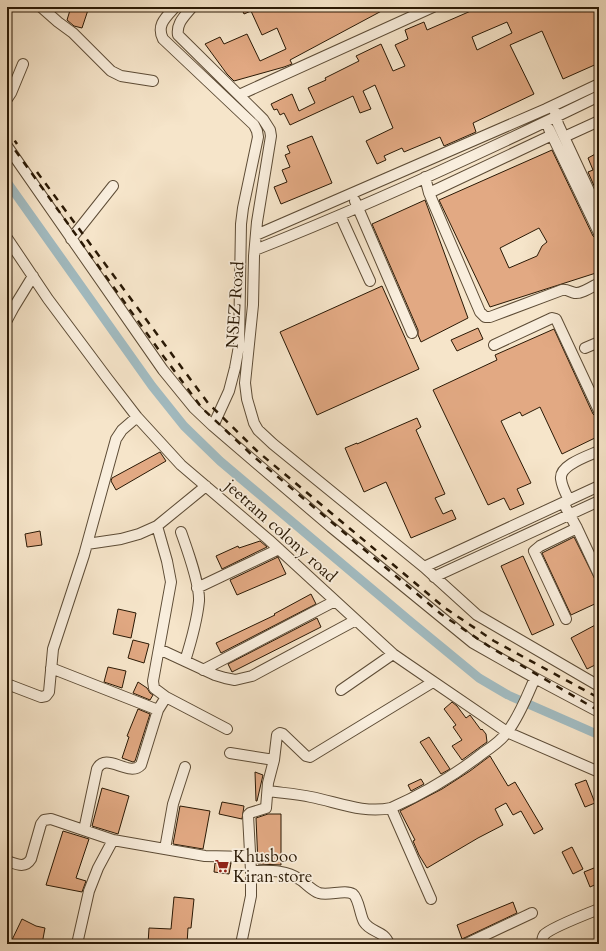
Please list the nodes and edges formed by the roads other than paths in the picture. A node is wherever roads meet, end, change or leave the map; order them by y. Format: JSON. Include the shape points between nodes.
{"nodes":[{"id":1,"x":42,"y":7,"type":"edge"},
{"id":2,"x":175,"y":7,"type":"edge"},
{"id":3,"x":192,"y":7,"type":"edge"},
{"id":4,"x":433,"y":7,"type":"edge"},
{"id":5,"x":23,"y":64,"type":"dead end"},
{"id":6,"x":153,"y":81,"type":"dead end"},
{"id":7,"x":599,"y":84,"type":"edge"},
{"id":8,"x":239,"y":95,"type":"junction"},
{"id":9,"x":599,"y":96,"type":"edge"},
{"id":10,"x":7,"y":99,"type":"edge"},
{"id":11,"x":553,"y":106,"type":"junction"},
{"id":12,"x":556,"y":116,"type":"junction"},
{"id":13,"x":599,"y":121,"type":"edge"},
{"id":14,"x":546,"y":122,"type":"junction"},
{"id":15,"x":552,"y":135,"type":"junction"},
{"id":16,"x":564,"y":137,"type":"junction"},
{"id":17,"x":7,"y":146,"type":"edge"},
{"id":18,"x":425,"y":177,"type":"junction"},
{"id":19,"x":112,"y":186,"type":"dead end"},
{"id":20,"x":429,"y":193,"type":"junction"},
{"id":21,"x":352,"y":194,"type":"junction"},
{"id":22,"x":358,"y":207,"type":"junction"},
{"id":23,"x":599,"y":212,"type":"edge"},
{"id":24,"x":340,"y":215,"type":"junction"},
{"id":25,"x":599,"y":233,"type":"edge"},
{"id":26,"x":256,"y":235,"type":"junction"},
{"id":27,"x":7,"y":238,"type":"edge"},
{"id":28,"x":71,"y":239,"type":"junction"},
{"id":29,"x":254,"y":250,"type":"junction"},
{"id":30,"x":33,"y":276,"type":"junction"},
{"id":31,"x":370,"y":282,"type":"dead end"},
{"id":32,"x":599,"y":282,"type":"edge"},
{"id":33,"x":7,"y":320,"type":"edge"},
{"id":34,"x":412,"y":333,"type":"dead end"},
{"id":35,"x":599,"y":342,"type":"edge"},
{"id":36,"x":494,"y":345,"type":"dead end"},
{"id":37,"x":585,"y":348,"type":"dead end"},
{"id":38,"x":599,"y":411,"type":"edge"},
{"id":39,"x":137,"y":417,"type":"junction"},
{"id":40,"x":213,"y":426,"type":"junction"},
{"id":41,"x":599,"y":451,"type":"edge"},
{"id":42,"x":206,"y":486,"type":"junction"},
{"id":43,"x":599,"y":486,"type":"edge"},
{"id":44,"x":599,"y":500,"type":"edge"},
{"id":45,"x":566,"y":502,"type":"junction"},
{"id":46,"x":569,"y":514,"type":"junction"},
{"id":47,"x":157,"y":526,"type":"junction"},
{"id":48,"x":577,"y":528,"type":"junction"},
{"id":49,"x":181,"y":532,"type":"dead end"},
{"id":50,"x":87,"y":544,"type":"junction"},
{"id":51,"x":279,"y":549,"type":"junction"},
{"id":52,"x":424,"y":567,"type":"junction"},
{"id":53,"x":599,"y":575,"type":"edge"},
{"id":54,"x":434,"y":577,"type":"junction"},
{"id":55,"x":198,"y":588,"type":"junction"},
{"id":56,"x":335,"y":601,"type":"junction"},
{"id":57,"x":566,"y":619,"type":"dead end"},
{"id":58,"x":356,"y":620,"type":"junction"},
{"id":59,"x":159,"y":649,"type":"junction"},
{"id":60,"x":393,"y":654,"type":"junction"},
{"id":61,"x":185,"y":661,"type":"junction"},
{"id":62,"x":51,"y":668,"type":"junction"},
{"id":63,"x":203,"y":670,"type":"junction"},
{"id":64,"x":433,"y":682,"type":"junction"},
{"id":65,"x":533,"y":682,"type":"junction"},
{"id":66,"x":7,"y":684,"type":"edge"},
{"id":67,"x":599,"y":686,"type":"edge"},
{"id":68,"x":341,"y":690,"type":"dead end"},
{"id":69,"x":166,"y":697,"type":"junction"},
{"id":70,"x":158,"y":710,"type":"junction"},
{"id":71,"x":599,"y":712,"type":"edge"},
{"id":72,"x":227,"y":729,"type":"dead end"},
{"id":73,"x":507,"y":732,"type":"junction"},
{"id":74,"x":230,"y":753,"type":"dead end"},
{"id":75,"x":274,"y":760,"type":"junction"},
{"id":76,"x":185,"y":767,"type":"dead end"},
{"id":77,"x":599,"y":772,"type":"edge"},
{"id":78,"x":268,"y":791,"type":"junction"},
{"id":79,"x":391,"y":808,"type":"junction"},
{"id":80,"x":84,"y":830,"type":"junction"},
{"id":81,"x":113,"y":840,"type":"junction"},
{"id":82,"x":165,"y":849,"type":"junction"},
{"id":83,"x":250,"y":857,"type":"junction"},
{"id":84,"x":7,"y":861,"type":"edge"},
{"id":85,"x":251,"y":871,"type":"junction"},
{"id":86,"x":431,"y":899,"type":"dead end"},
{"id":87,"x":599,"y":908,"type":"edge"},
{"id":88,"x":532,"y":914,"type":"dead end"},
{"id":89,"x":77,"y":944,"type":"edge"},
{"id":90,"x":241,"y":944,"type":"edge"},
{"id":91,"x":389,"y":944,"type":"edge"},
{"id":92,"x":466,"y":944,"type":"edge"},
{"id":93,"x":542,"y":944,"type":"edge"}],
"edges":[{"from":1,"to":6,"type":"street","via":[[73,33],[111,71],[121,76]]},
{"from":2,"to":40,"type":"street","via":[[163,21],[160,34],[163,39],[254,125],[258,137],[242,217],[239,346],[236,368]]},
{"from":3,"to":8,"type":"street","name":"NSEZ Road","via":[[177,29],[178,35]]},
{"from":4,"to":8,"type":"street"},
{"from":5,"to":10,"type":"street"},
{"from":7,"to":11,"type":"street"},
{"from":8,"to":26,"type":"street","name":"NSEZ Road","via":[[263,119],[271,136]]},
{"from":9,"to":12,"type":"street"},
{"from":11,"to":12,"type":"street"},
{"from":11,"to":21,"type":"street"},
{"from":12,"to":14,"type":"street"},
{"from":12,"to":16,"type":"street"},
{"from":13,"to":16,"type":"street"},
{"from":14,"to":15,"type":"street"},
{"from":14,"to":18,"type":"street"},
{"from":15,"to":20,"type":"street"},
{"from":15,"to":25,"type":"street"},
{"from":16,"to":23,"type":"street"},
{"from":17,"to":28,"type":"street"},
{"from":18,"to":20,"type":"street"},
{"from":18,"to":22,"type":"street"},
{"from":19,"to":28,"type":"street"},
{"from":20,"to":32,"type":"street","via":[[480,312],[485,317],[562,290],[576,293]]},
{"from":21,"to":22,"type":"street"},
{"from":21,"to":26,"type":"street"},
{"from":22,"to":24,"type":"street"},
{"from":22,"to":34,"type":"street"},
{"from":24,"to":29,"type":"street"},
{"from":24,"to":31,"type":"street"},
{"from":26,"to":29,"type":"street","name":"NSEZ Road"},
{"from":27,"to":30,"type":"street","name":"jeetram colony road"},
{"from":28,"to":40,"type":"street","via":[[163,370],[194,408]]},
{"from":29,"to":52,"type":"street","name":"NSEZ Road","via":[[253,305],[245,383],[247,399],[258,430]]},
{"from":30,"to":33,"type":"street"},
{"from":30,"to":39,"type":"street","name":"jeetram colony road"},
{"from":35,"to":37,"type":"street"},
{"from":36,"to":38,"type":"street","via":[[552,318],[556,319]]},
{"from":39,"to":42,"type":"street","name":"jeetram colony road","via":[[181,465]]},
{"from":39,"to":50,"type":"street","via":[[116,439]]},
{"from":40,"to":65,"type":"street","via":[[473,643]]},
{"from":41,"to":45,"type":"street","via":[[569,466],[561,474]]},
{"from":42,"to":47,"type":"street"},
{"from":42,"to":51,"type":"street","name":"jeetram colony road"},
{"from":43,"to":45,"type":"street"},
{"from":44,"to":46,"type":"street"},
{"from":45,"to":46,"type":"street"},
{"from":45,"to":52,"type":"street"},
{"from":46,"to":48,"type":"street"},
{"from":46,"to":54,"type":"street"},
{"from":47,"to":50,"type":"street","via":[[133,536]]},
{"from":47,"to":59,"type":"street","via":[[171,582]]},
{"from":48,"to":53,"type":"street"},
{"from":48,"to":57,"type":"street","via":[[534,551]]},
{"from":49,"to":55,"type":"street"},
{"from":50,"to":62,"type":"street","via":[[53,649]]},
{"from":51,"to":55,"type":"street"},
{"from":51,"to":56,"type":"street","name":"jeetram colony road"},
{"from":52,"to":54,"type":"street","name":"NSEZ Road"},
{"from":54,"to":67,"type":"street","name":"NSEZ Road","via":[[477,615]]},
{"from":55,"to":61,"type":"street","via":[[198,606]]},
{"from":56,"to":58,"type":"street","name":"jeetram colony road"},
{"from":56,"to":63,"type":"street"},
{"from":58,"to":60,"type":"street","name":"jeetram colony road"},
{"from":58,"to":63,"type":"street","via":[[252,676],[235,680]]},
{"from":59,"to":61,"type":"street"},
{"from":59,"to":69,"type":"street","via":[[154,688]]},
{"from":60,"to":64,"type":"street","name":"jeetram colony road"},
{"from":60,"to":68,"type":"street"},
{"from":61,"to":63,"type":"street"},
{"from":62,"to":66,"type":"street","via":[[49,692],[46,696],[36,696]]},
{"from":62,"to":70,"type":"street"},
{"from":64,"to":73,"type":"street","name":"jeetram colony road"},
{"from":64,"to":75,"type":"street","via":[[310,757],[280,733],[277,735]]},
{"from":65,"to":71,"type":"street"},
{"from":65,"to":73,"type":"street","via":[[515,721]]},
{"from":69,"to":70,"type":"street"},
{"from":69,"to":72,"type":"street"},
{"from":70,"to":80,"type":"street","via":[[138,768],[108,762],[100,764]]},
{"from":73,"to":77,"type":"street","name":"jeetram colony road"},
{"from":73,"to":79,"type":"street","via":[[462,770]]},
{"from":74,"to":75,"type":"street"},
{"from":75,"to":78,"type":"street"},
{"from":76,"to":82,"type":"street","via":[[173,804]]},
{"from":78,"to":79,"type":"street","via":[[359,808]]},
{"from":78,"to":83,"type":"street","via":[[266,808],[248,815]]},
{"from":79,"to":86,"type":"street"},
{"from":80,"to":81,"type":"street"},
{"from":80,"to":84,"type":"street","via":[[51,819],[44,820],[28,863],[24,865]]},
{"from":81,"to":82,"type":"street"},
{"from":81,"to":89,"type":"street","via":[[89,891]]},
{"from":82,"to":83,"type":"street","via":[[206,856]]},
{"from":83,"to":85,"type":"street"},
{"from":85,"to":90,"type":"street","via":[[251,896]]},
{"from":85,"to":91,"type":"street","via":[[292,874],[318,892],[353,894],[364,922],[385,936]]},
{"from":87,"to":93,"type":"street","via":[[544,935]]},
{"from":88,"to":92,"type":"street"}]}
